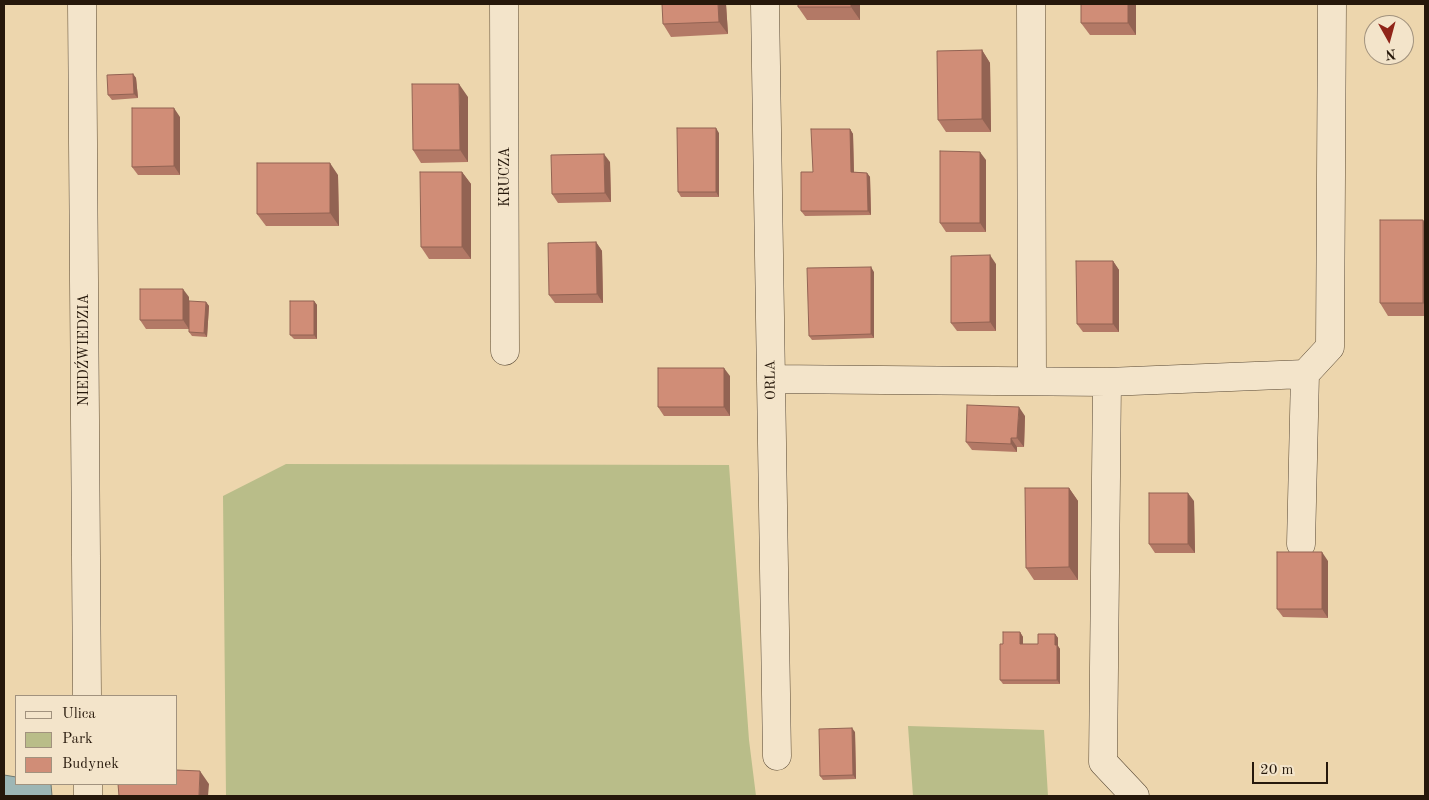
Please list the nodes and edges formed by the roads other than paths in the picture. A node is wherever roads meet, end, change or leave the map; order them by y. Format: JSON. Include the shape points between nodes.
{"nodes":[{"id":1,"x":82,"y":4,"type":"edge"},
{"id":2,"x":504,"y":4,"type":"edge"},
{"id":3,"x":765,"y":4,"type":"edge"},
{"id":4,"x":1031,"y":4,"type":"edge"},
{"id":5,"x":1332,"y":4,"type":"edge"},
{"id":6,"x":505,"y":351,"type":"dead end"},
{"id":7,"x":1305,"y":374,"type":"junction"},
{"id":8,"x":771,"y":379,"type":"junction"},
{"id":9,"x":1032,"y":381,"type":"junction"},
{"id":10,"x":1107,"y":382,"type":"junction"},
{"id":11,"x":1301,"y":544,"type":"dead end"},
{"id":12,"x":87,"y":695,"type":"edge"},
{"id":13,"x":777,"y":756,"type":"dead end"},
{"id":14,"x":1135,"y":796,"type":"edge"}],
"edges":[{"from":1,"to":12,"type":"street","name":"NIEDŹWIEDZIA"},
{"from":2,"to":6,"type":"street","name":"KRUCZA"},
{"from":3,"to":8,"type":"street","name":"ORLA"},
{"from":4,"to":9,"type":"street"},
{"from":5,"to":7,"type":"street","via":[[1330,347]]},
{"from":7,"to":10,"type":"street"},
{"from":7,"to":11,"type":"street"},
{"from":8,"to":9,"type":"street"},
{"from":8,"to":13,"type":"street","name":"ORLA"},
{"from":9,"to":10,"type":"street"},
{"from":10,"to":14,"type":"street","via":[[1103,762]]}]}
